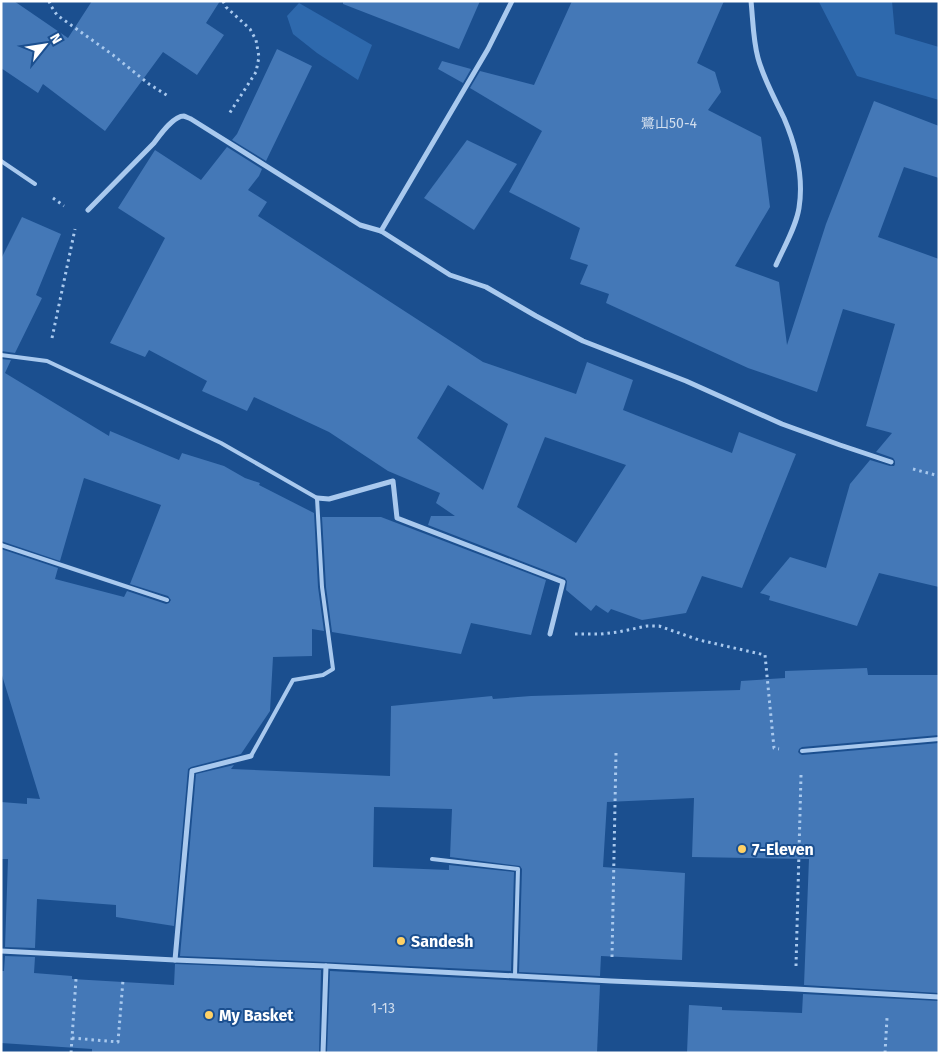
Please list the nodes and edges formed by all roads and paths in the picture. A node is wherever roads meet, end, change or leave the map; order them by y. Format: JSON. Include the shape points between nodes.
{"nodes":[{"id":1,"x":49,"y":1,"type":"edge"},
{"id":2,"x":223,"y":1,"type":"edge"},
{"id":3,"x":512,"y":1,"type":"edge"},
{"id":4,"x":751,"y":1,"type":"edge"},
{"id":5,"x":184,"y":116,"type":"junction"},
{"id":6,"x":215,"y":134,"type":"junction"},
{"id":7,"x":1,"y":161,"type":"edge"},
{"id":8,"x":35,"y":184,"type":"joint"},
{"id":9,"x":88,"y":210,"type":"joint"},
{"id":10,"x":381,"y":230,"type":"junction"},
{"id":11,"x":74,"y":235,"type":"dead end"},
{"id":12,"x":776,"y":265,"type":"dead end"},
{"id":13,"x":1,"y":355,"type":"edge"},
{"id":14,"x":47,"y":361,"type":"junction"},
{"id":15,"x":891,"y":462,"type":"dead end"},
{"id":16,"x":318,"y":498,"type":"junction"},
{"id":17,"x":1,"y":545,"type":"edge"},
{"id":18,"x":168,"y":600,"type":"dead end"},
{"id":19,"x":550,"y":634,"type":"joint"},
{"id":20,"x":939,"y":739,"type":"edge"},
{"id":21,"x":802,"y":751,"type":"joint"},
{"id":22,"x":616,"y":753,"type":"dead end"},
{"id":23,"x":252,"y":756,"type":"joint"},
{"id":24,"x":801,"y":769,"type":"dead end"},
{"id":25,"x":432,"y":859,"type":"dead end"},
{"id":26,"x":1,"y":951,"type":"edge"},
{"id":27,"x":77,"y":954,"type":"junction"},
{"id":28,"x":125,"y":957,"type":"junction"},
{"id":29,"x":174,"y":960,"type":"junction"},
{"id":30,"x":326,"y":966,"type":"junction"},
{"id":31,"x":515,"y":975,"type":"junction"},
{"id":32,"x":611,"y":981,"type":"junction"},
{"id":33,"x":796,"y":989,"type":"junction"},
{"id":34,"x":888,"y":994,"type":"junction"},
{"id":35,"x":939,"y":997,"type":"edge"},
{"id":36,"x":72,"y":1038,"type":"junction"},
{"id":37,"x":71,"y":1053,"type":"edge"},
{"id":38,"x":323,"y":1053,"type":"edge"},
{"id":39,"x":885,"y":1053,"type":"edge"}],
"edges":[{"from":1,"to":5,"type":"path","via":[[57,15],[169,97]]},
{"from":2,"to":6,"type":"path","via":[[226,8],[250,29],[256,40],[258,57],[256,72]]},
{"from":3,"to":10,"type":"street","via":[[488,49]]},
{"from":4,"to":12,"type":"street","via":[[758,58],[792,138],[799,167],[799,209]]},
{"from":5,"to":6,"type":"street"},
{"from":5,"to":9,"type":"street","via":[[176,119]]},
{"from":6,"to":10,"type":"street","via":[[360,225]]},
{"from":7,"to":8,"type":"lane"},
{"from":8,"to":9,"type":"path","via":[[77,215]]},
{"from":10,"to":15,"type":"street","via":[[450,275],[486,287],[584,341],[686,381],[782,424]]},
{"from":11,"to":14,"type":"path"},
{"from":13,"to":14,"type":"lane"},
{"from":14,"to":16,"type":"lane","via":[[221,443]]},
{"from":16,"to":19,"type":"street","via":[[393,481],[398,518],[562,582]]},
{"from":16,"to":23,"type":"lane","via":[[322,587],[333,669],[322,675],[293,680]]},
{"from":17,"to":18,"type":"lane"},
{"from":19,"to":21,"type":"path","via":[[601,634],[659,626],[699,640],[765,655],[774,748]]},
{"from":20,"to":21,"type":"lane"},
{"from":22,"to":32,"type":"path"},
{"from":23,"to":29,"type":"street","via":[[192,771]]},
{"from":24,"to":33,"type":"path"},
{"from":25,"to":31,"type":"lane","via":[[518,869]]},
{"from":26,"to":27,"type":"street"},
{"from":27,"to":28,"type":"street"},
{"from":27,"to":36,"type":"path"},
{"from":28,"to":29,"type":"street"},
{"from":28,"to":36,"type":"path","via":[[118,1042]]},
{"from":29,"to":30,"type":"street"},
{"from":30,"to":31,"type":"street"},
{"from":30,"to":38,"type":"street"},
{"from":31,"to":32,"type":"street"},
{"from":32,"to":33,"type":"street"},
{"from":33,"to":34,"type":"street"},
{"from":34,"to":35,"type":"street"},
{"from":34,"to":39,"type":"path"},
{"from":36,"to":37,"type":"path"}]}
